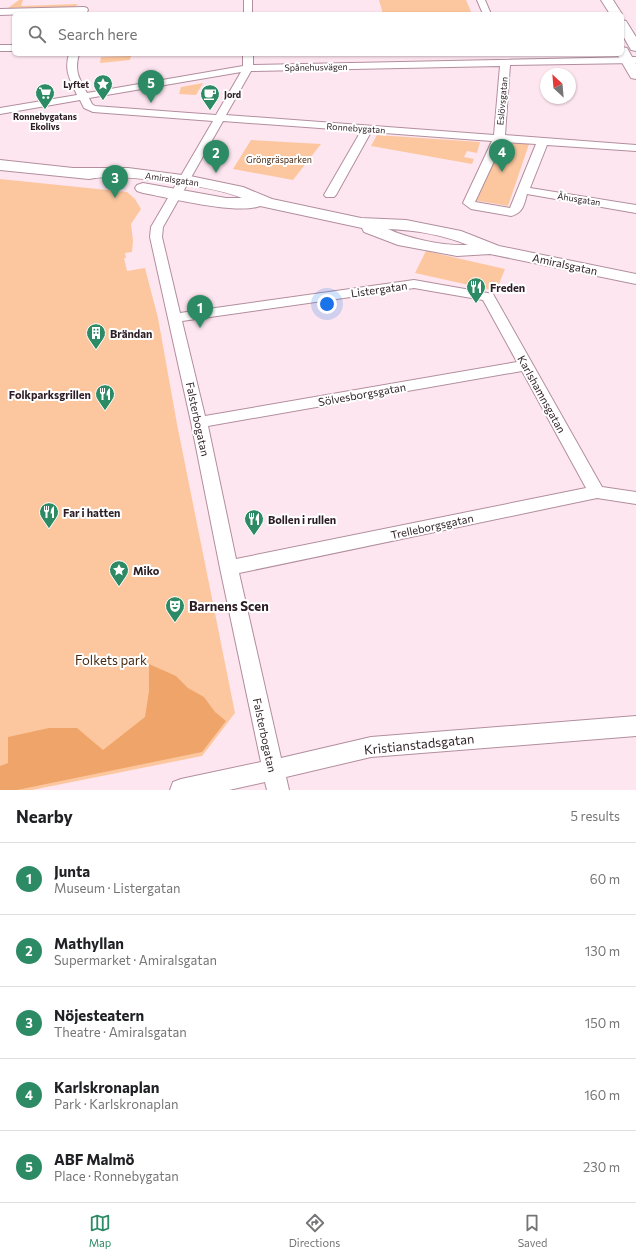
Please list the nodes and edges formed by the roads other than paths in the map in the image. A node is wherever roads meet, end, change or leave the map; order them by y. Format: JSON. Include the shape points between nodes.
{"nodes":[{"id":1,"x":87,"y":0,"type":"edge"},
{"id":2,"x":248,"y":0,"type":"edge"},
{"id":3,"x":481,"y":0,"type":"edge"},
{"id":4,"x":607,"y":0,"type":"edge"},
{"id":5,"x":0,"y":12,"type":"edge"},
{"id":6,"x":84,"y":12,"type":"edge"},
{"id":7,"x":248,"y":12,"type":"edge"},
{"id":8,"x":486,"y":12,"type":"edge"},
{"id":9,"x":615,"y":12,"type":"edge"},
{"id":10,"x":624,"y":27,"type":"edge"},
{"id":11,"x":636,"y":47,"type":"edge"},
{"id":12,"x":0,"y":48,"type":"edge"},
{"id":13,"x":12,"y":48,"type":"edge"},
{"id":14,"x":74,"y":56,"type":"edge"},
{"id":15,"x":248,"y":56,"type":"edge"},
{"id":16,"x":628,"y":57,"type":"edge"},
{"id":17,"x":508,"y":60,"type":"edge"},
{"id":18,"x":248,"y":68,"type":"junction"},
{"id":19,"x":636,"y":75,"type":"edge"},
{"id":20,"x":83,"y":96,"type":"junction"},
{"id":21,"x":0,"y":111,"type":"edge"},
{"id":22,"x":220,"y":117,"type":"junction"},
{"id":23,"x":368,"y":129,"type":"junction"},
{"id":24,"x":499,"y":138,"type":"junction"},
{"id":25,"x":543,"y":141,"type":"junction"},
{"id":26,"x":636,"y":148,"type":"edge"},
{"id":27,"x":0,"y":165,"type":"edge"},
{"id":28,"x":180,"y":187,"type":"junction"},
{"id":29,"x":523,"y":190,"type":"junction"},
{"id":30,"x":330,"y":195,"type":"dead end"},
{"id":31,"x":636,"y":209,"type":"edge"},
{"id":32,"x":636,"y":279,"type":"edge"},
{"id":33,"x":488,"y":297,"type":"joint"},
{"id":34,"x":175,"y":318,"type":"junction"},
{"id":35,"x":526,"y":365,"type":"junction"},
{"id":36,"x":199,"y":422,"type":"junction"},
{"id":37,"x":597,"y":492,"type":"junction"},
{"id":38,"x":636,"y":498,"type":"edge"},
{"id":39,"x":229,"y":568,"type":"junction"},
{"id":40,"x":636,"y":726,"type":"edge"},
{"id":41,"x":273,"y":770,"type":"junction"},
{"id":42,"x":181,"y":790,"type":"edge"},
{"id":43,"x":278,"y":790,"type":"edge"}],
"edges":[{"from":1,"to":6,"type":"street"},
{"from":2,"to":7,"type":"street"},
{"from":3,"to":8,"type":"street"},
{"from":4,"to":9,"type":"main road"},
{"from":5,"to":6,"type":"street"},
{"from":10,"to":11,"type":"main road"},
{"from":12,"to":13,"type":"street"},
{"from":14,"to":20,"type":"street","via":[[71,68]]},
{"from":15,"to":18,"type":"street"},
{"from":16,"to":17,"type":"street","name":"Spånehusvägen"},
{"from":16,"to":19,"type":"main road"},
{"from":17,"to":18,"type":"street","name":"Spånehusvägen"},
{"from":17,"to":24,"type":"street","name":"Eslövsgatan"},
{"from":18,"to":20,"type":"street","name":"Spånehusvägen"},
{"from":18,"to":22,"type":"street","name":"Falsterbogatan"},
{"from":20,"to":21,"type":"street","name":"Spånehusvägen"},
{"from":20,"to":22,"type":"street","name":"Ronnebygatan","via":[[88,106],[93,109]]},
{"from":22,"to":23,"type":"street","name":"Ronnebygatan"},
{"from":22,"to":28,"type":"street","name":"Falsterbogatan"},
{"from":23,"to":24,"type":"street","name":"Ronnebygatan"},
{"from":23,"to":30,"type":"street"},
{"from":24,"to":25,"type":"street","name":"Ronnebygatan"},
{"from":24,"to":29,"type":"street","via":[[469,202],[475,206],[511,212],[516,210]]},
{"from":25,"to":26,"type":"street","name":"Ronnebygatan"},
{"from":25,"to":29,"type":"street"},
{"from":27,"to":28,"type":"main road","name":"Amiralsgatan","via":[[75,172],[125,185]]},
{"from":28,"to":32,"type":"main road","name":"Amiralsgatan","via":[[226,203],[267,203],[361,223],[398,240],[457,251],[494,250]]},
{"from":28,"to":34,"type":"street","name":"Falsterbogatan","via":[[157,227],[156,237]]},
{"from":29,"to":31,"type":"street","name":"Åhusgatan"},
{"from":33,"to":34,"type":"street","name":"Listergatan","via":[[414,284]]},
{"from":33,"to":35,"type":"street","name":"Karlshamnsgatan"},
{"from":34,"to":36,"type":"street","name":"Falsterbogatan"},
{"from":35,"to":36,"type":"street","name":"Sölvesborgsgatan"},
{"from":35,"to":37,"type":"street","name":"Karlshamnsgatan"},
{"from":36,"to":39,"type":"street","name":"Falsterbogatan"},
{"from":37,"to":38,"type":"street","name":"Trelleborgsgatan"},
{"from":37,"to":39,"type":"street","name":"Trelleborgsgatan"},
{"from":39,"to":41,"type":"street","name":"Falsterbogatan"},
{"from":40,"to":41,"type":"street","name":"Kristianstadsgatan","via":[[371,747]]},
{"from":41,"to":42,"type":"street","name":"Kristianstadsgatan"},
{"from":41,"to":43,"type":"street","name":"Falsterbogatan"}]}
